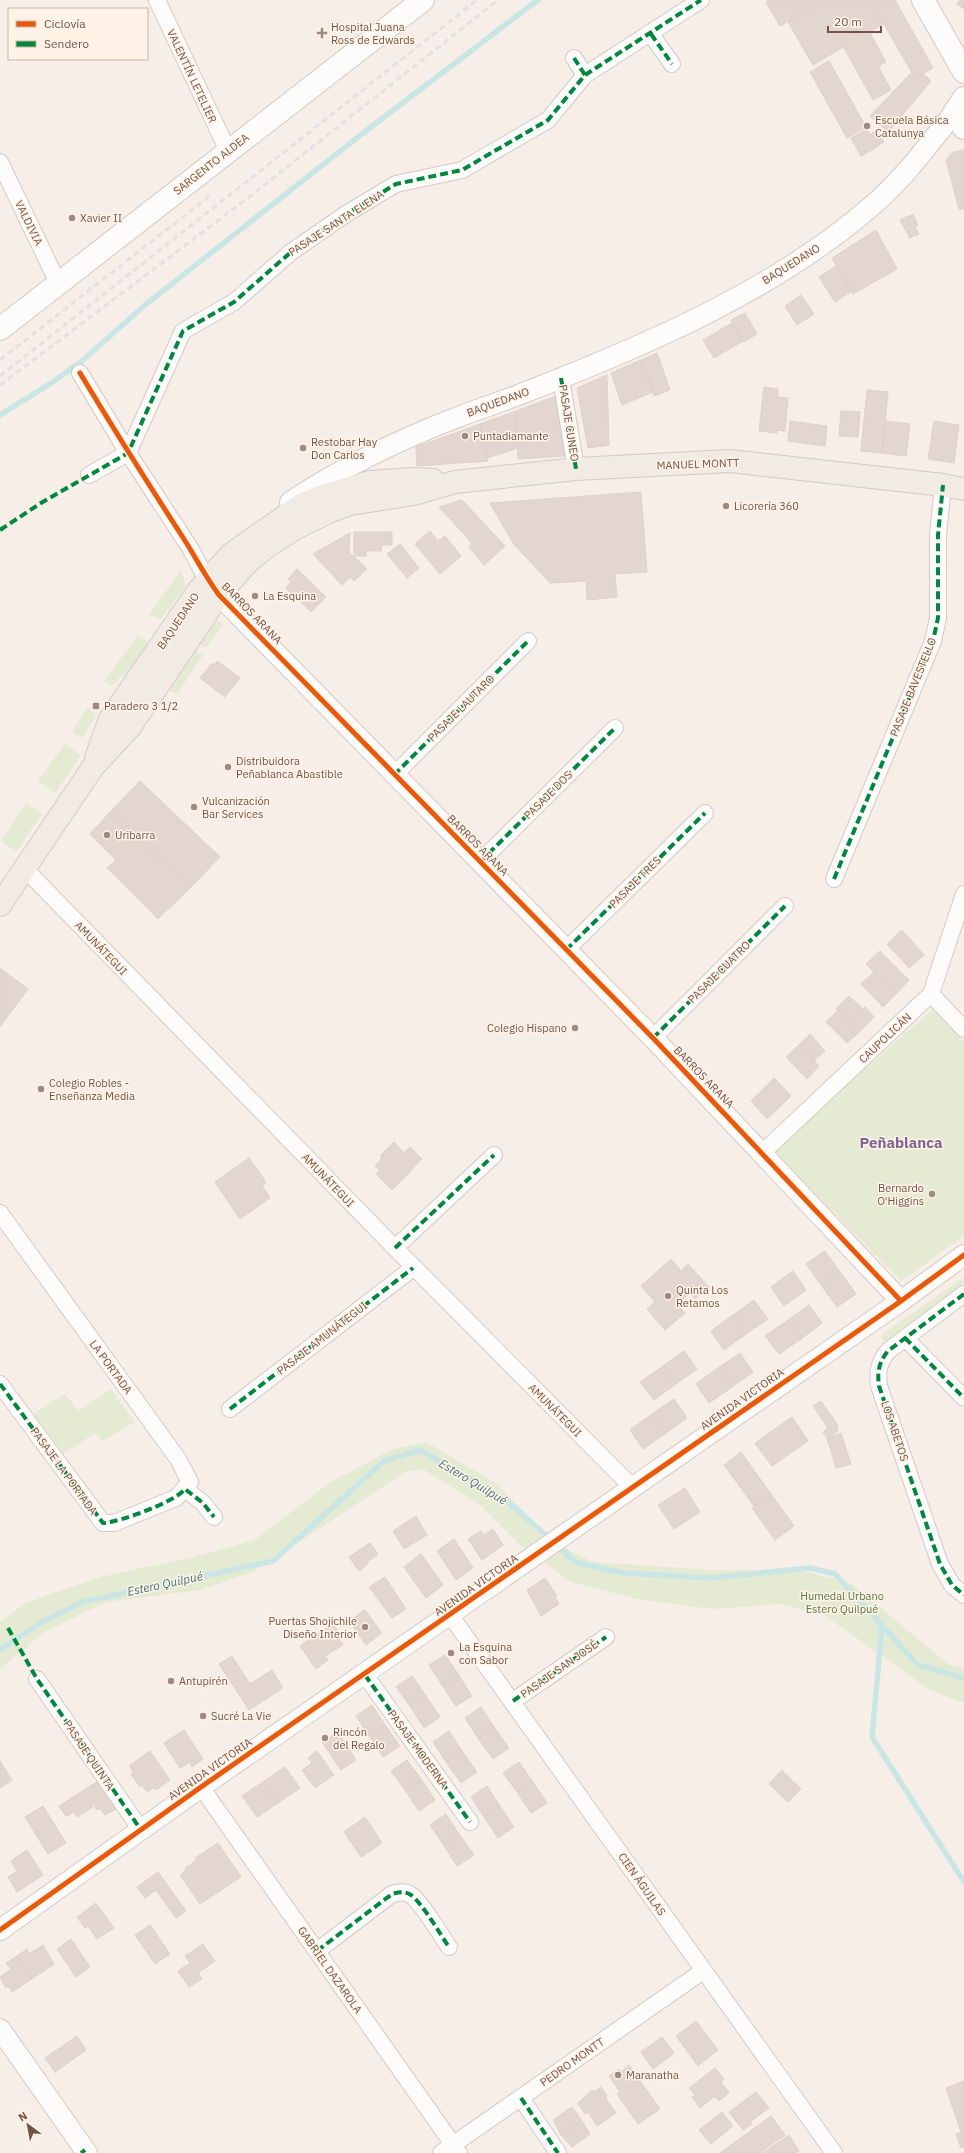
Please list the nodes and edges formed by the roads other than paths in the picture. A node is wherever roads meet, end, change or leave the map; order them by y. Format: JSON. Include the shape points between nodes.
{"nodes":[{"id":1,"x":157,"y":0,"type":"edge"},
{"id":2,"x":423,"y":0,"type":"edge"},
{"id":3,"x":701,"y":0,"type":"edge"},
{"id":4,"x":923,"y":0,"type":"edge"},
{"id":5,"x":650,"y":34,"type":"junction"},
{"id":6,"x":574,"y":58,"type":"dead end"},
{"id":7,"x":672,"y":64,"type":"dead end"},
{"id":8,"x":964,"y":72,"type":"edge"},
{"id":9,"x":585,"y":75,"type":"junction"},
{"id":10,"x":961,"y":113,"type":"edge"},
{"id":11,"x":228,"y":151,"type":"junction"},
{"id":12,"x":0,"y":162,"type":"edge"},
{"id":13,"x":59,"y":285,"type":"junction"},
{"id":14,"x":0,"y":329,"type":"edge"},
{"id":15,"x":80,"y":373,"type":"dead end"},
{"id":16,"x":562,"y":378,"type":"junction"},
{"id":17,"x":128,"y":453,"type":"junction"},
{"id":18,"x":576,"y":469,"type":"junction"},
{"id":19,"x":89,"y":475,"type":"dead end"},
{"id":20,"x":455,"y":482,"type":"junction"},
{"id":21,"x":954,"y":487,"type":"edge"},
{"id":22,"x":231,"y":554,"type":"junction"},
{"id":23,"x":213,"y":587,"type":"junction"},
{"id":24,"x":528,"y":641,"type":"dead end"},
{"id":25,"x":615,"y":728,"type":"dead end"},
{"id":26,"x":394,"y":775,"type":"junction"},
{"id":27,"x":705,"y":813,"type":"dead end"},
{"id":28,"x":480,"y":862,"type":"junction"},
{"id":29,"x":25,"y":869,"type":"junction"},
{"id":30,"x":834,"y":879,"type":"dead end"},
{"id":31,"x":964,"y":894,"type":"edge"},
{"id":32,"x":0,"y":906,"type":"edge"},
{"id":33,"x":785,"y":906,"type":"dead end"},
{"id":34,"x":566,"y":950,"type":"junction"},
{"id":35,"x":931,"y":994,"type":"junction"},
{"id":36,"x":964,"y":1029,"type":"edge"},
{"id":37,"x":653,"y":1038,"type":"junction"},
{"id":38,"x":762,"y":1153,"type":"junction"},
{"id":39,"x":494,"y":1155,"type":"dead end"},
{"id":40,"x":0,"y":1213,"type":"edge"},
{"id":41,"x":394,"y":1248,"type":"junction"},
{"id":42,"x":964,"y":1255,"type":"edge"},
{"id":43,"x":414,"y":1268,"type":"junction"},
{"id":44,"x":964,"y":1294,"type":"edge"},
{"id":45,"x":901,"y":1301,"type":"junction"},
{"id":46,"x":905,"y":1338,"type":"junction"},
{"id":47,"x":0,"y":1384,"type":"edge"},
{"id":48,"x":964,"y":1398,"type":"edge"},
{"id":49,"x":230,"y":1409,"type":"dead end"},
{"id":50,"x":633,"y":1488,"type":"junction"},
{"id":51,"x":185,"y":1489,"type":"junction"},
{"id":52,"x":214,"y":1517,"type":"dead end"},
{"id":53,"x":964,"y":1594,"type":"edge"},
{"id":54,"x":450,"y":1615,"type":"junction"},
{"id":55,"x":606,"y":1637,"type":"dead end"},
{"id":56,"x":365,"y":1675,"type":"junction"},
{"id":57,"x":37,"y":1679,"type":"dead end"},
{"id":58,"x":512,"y":1701,"type":"junction"},
{"id":59,"x":201,"y":1787,"type":"junction"},
{"id":60,"x":470,"y":1822,"type":"dead end"},
{"id":61,"x":141,"y":1830,"type":"junction"},
{"id":62,"x":0,"y":1930,"type":"edge"},
{"id":63,"x":450,"y":1947,"type":"dead end"},
{"id":64,"x":317,"y":1951,"type":"junction"},
{"id":65,"x":703,"y":1971,"type":"junction"},
{"id":66,"x":0,"y":2029,"type":"edge"},
{"id":67,"x":521,"y":2098,"type":"junction"},
{"id":68,"x":451,"y":2150,"type":"edge"},
{"id":69,"x":84,"y":2152,"type":"edge"},
{"id":70,"x":558,"y":2153,"type":"edge"},
{"id":71,"x":834,"y":2153,"type":"edge"}],
"edges":[{"from":1,"to":11,"type":"street","name":"VALENTÍN LETELIER"},
{"from":2,"to":11,"type":"main road","name":"SARGENTO ALDEA"},
{"from":3,"to":5,"type":"street","name":"PASAJE SANTA ELENA"},
{"from":4,"to":8,"type":"main road"},
{"from":5,"to":7,"type":"street"},
{"from":5,"to":9,"type":"street","name":"PASAJE SANTA ELENA"},
{"from":6,"to":9,"type":"street"},
{"from":9,"to":17,"type":"street","name":"PASAJE SANTA ELENA","via":[[548,120],[462,170],[396,184],[291,252],[234,302],[183,331]]},
{"from":10,"to":16,"type":"street","name":"BAQUEDANO","via":[[876,203],[838,234],[797,262],[695,319]]},
{"from":11,"to":13,"type":"main road","name":"SARGENTO ALDEA"},
{"from":12,"to":13,"type":"street","name":"VALDIVIA"},
{"from":13,"to":14,"type":"main road","name":"SARGENTO ALDEA"},
{"from":15,"to":17,"type":"street","name":"BARROS ARANA"},
{"from":16,"to":18,"type":"street","name":"PASAJE CUNEO"},
{"from":16,"to":22,"type":"street","name":"BAQUEDANO","via":[[407,438],[339,474],[269,516],[245,536]]},
{"from":17,"to":19,"type":"street"},
{"from":17,"to":23,"type":"street","name":"BARROS ARANA"},
{"from":18,"to":20,"type":"main road","name":"MANUEL MONTT"},
{"from":18,"to":21,"type":"main road","name":"MANUEL MONTT","via":[[730,461]]},
{"from":20,"to":22,"type":"main road","name":"MANUEL MONTT","via":[[413,479],[370,482],[345,488],[301,505]]},
{"from":20,"to":23,"type":"main road","name":"MANUEL MONTT","via":[[414,494],[350,504],[315,518],[265,548]]},
{"from":21,"to":30,"type":"street","name":"PASAJE BAVESTELLO","via":[[938,535],[938,618],[933,641]]},
{"from":22,"to":23,"type":"main road","name":"BAQUEDANO"},
{"from":23,"to":26,"type":"street","name":"BARROS ARANA"},
{"from":23,"to":29,"type":"main road","name":"BAQUEDANO","via":[[130,727],[93,767]]},
{"from":24,"to":26,"type":"street","name":"PASAJE LAUTARO"},
{"from":25,"to":28,"type":"street","name":"PASAJE DOS"},
{"from":26,"to":28,"type":"street","name":"BARROS ARANA"},
{"from":27,"to":34,"type":"street","name":"PASAJE TRES"},
{"from":28,"to":34,"type":"street","name":"BARROS ARANA"},
{"from":29,"to":32,"type":"main road","name":"BAQUEDANO"},
{"from":29,"to":41,"type":"street","name":"AMUNÁTEGUI"},
{"from":31,"to":35,"type":"street","name":"CAUPOLICÁN"},
{"from":33,"to":37,"type":"street","name":"PASAJE CUATRO"},
{"from":34,"to":37,"type":"street","name":"BARROS ARANA"},
{"from":35,"to":36,"type":"street"},
{"from":35,"to":38,"type":"street","name":"CAUPOLICÁN"},
{"from":37,"to":38,"type":"street","name":"BARROS ARANA"},
{"from":38,"to":45,"type":"street","name":"BARROS ARANA"},
{"from":39,"to":41,"type":"street"},
{"from":40,"to":51,"type":"street","name":"LA PORTADA","via":[[178,1459],[190,1482]]},
{"from":41,"to":43,"type":"street","name":"AMUNÁTEGUI"},
{"from":42,"to":45,"type":"street","name":"AVENIDA VICTORIA"},
{"from":43,"to":49,"type":"street","name":"PASAJE AMUNÁTEGUI"},
{"from":43,"to":50,"type":"street","name":"AMUNÁTEGUI"},
{"from":44,"to":46,"type":"street","name":"LOS ABETOS"},
{"from":45,"to":50,"type":"street","name":"AVENIDA VICTORIA"},
{"from":46,"to":48,"type":"street"},
{"from":46,"to":53,"type":"street","name":"LOS ABETOS","via":[[880,1360],[879,1386],[940,1564],[952,1585]]},
{"from":47,"to":51,"type":"street","name":"PASAJE LA PORTADA","via":[[103,1523],[114,1522],[176,1498]]},
{"from":50,"to":54,"type":"street","name":"AVENIDA VICTORIA"},
{"from":51,"to":52,"type":"street","via":[[203,1503]]},
{"from":54,"to":56,"type":"street","name":"AVENIDA VICTORIA"},
{"from":54,"to":58,"type":"street","name":"CIEN ÁGUILAS"},
{"from":55,"to":58,"type":"street","name":"PASAJE SAN JOSÉ"},
{"from":56,"to":59,"type":"street","name":"AVENIDA VICTORIA"},
{"from":56,"to":60,"type":"street","name":"PASAJE MODERNA"},
{"from":57,"to":61,"type":"street","name":"PASAJE QUINTA"},
{"from":58,"to":65,"type":"street","name":"CIEN ÁGUILAS"},
{"from":59,"to":61,"type":"street","name":"AVENIDA VICTORIA"},
{"from":59,"to":64,"type":"street","name":"GABRIEL DAZAROLA"},
{"from":61,"to":62,"type":"street","name":"AVENIDA VICTORIA"},
{"from":63,"to":64,"type":"street","via":[[415,1900],[406,1893],[399,1892],[392,1894]]},
{"from":64,"to":68,"type":"street","name":"GABRIEL DAZAROLA"},
{"from":65,"to":67,"type":"street","name":"PEDRO MONTT"},
{"from":65,"to":71,"type":"street","name":"CIEN ÁGUILAS"},
{"from":66,"to":69,"type":"street"},
{"from":67,"to":68,"type":"street","name":"PEDRO MONTT"},
{"from":67,"to":70,"type":"street"}]}
